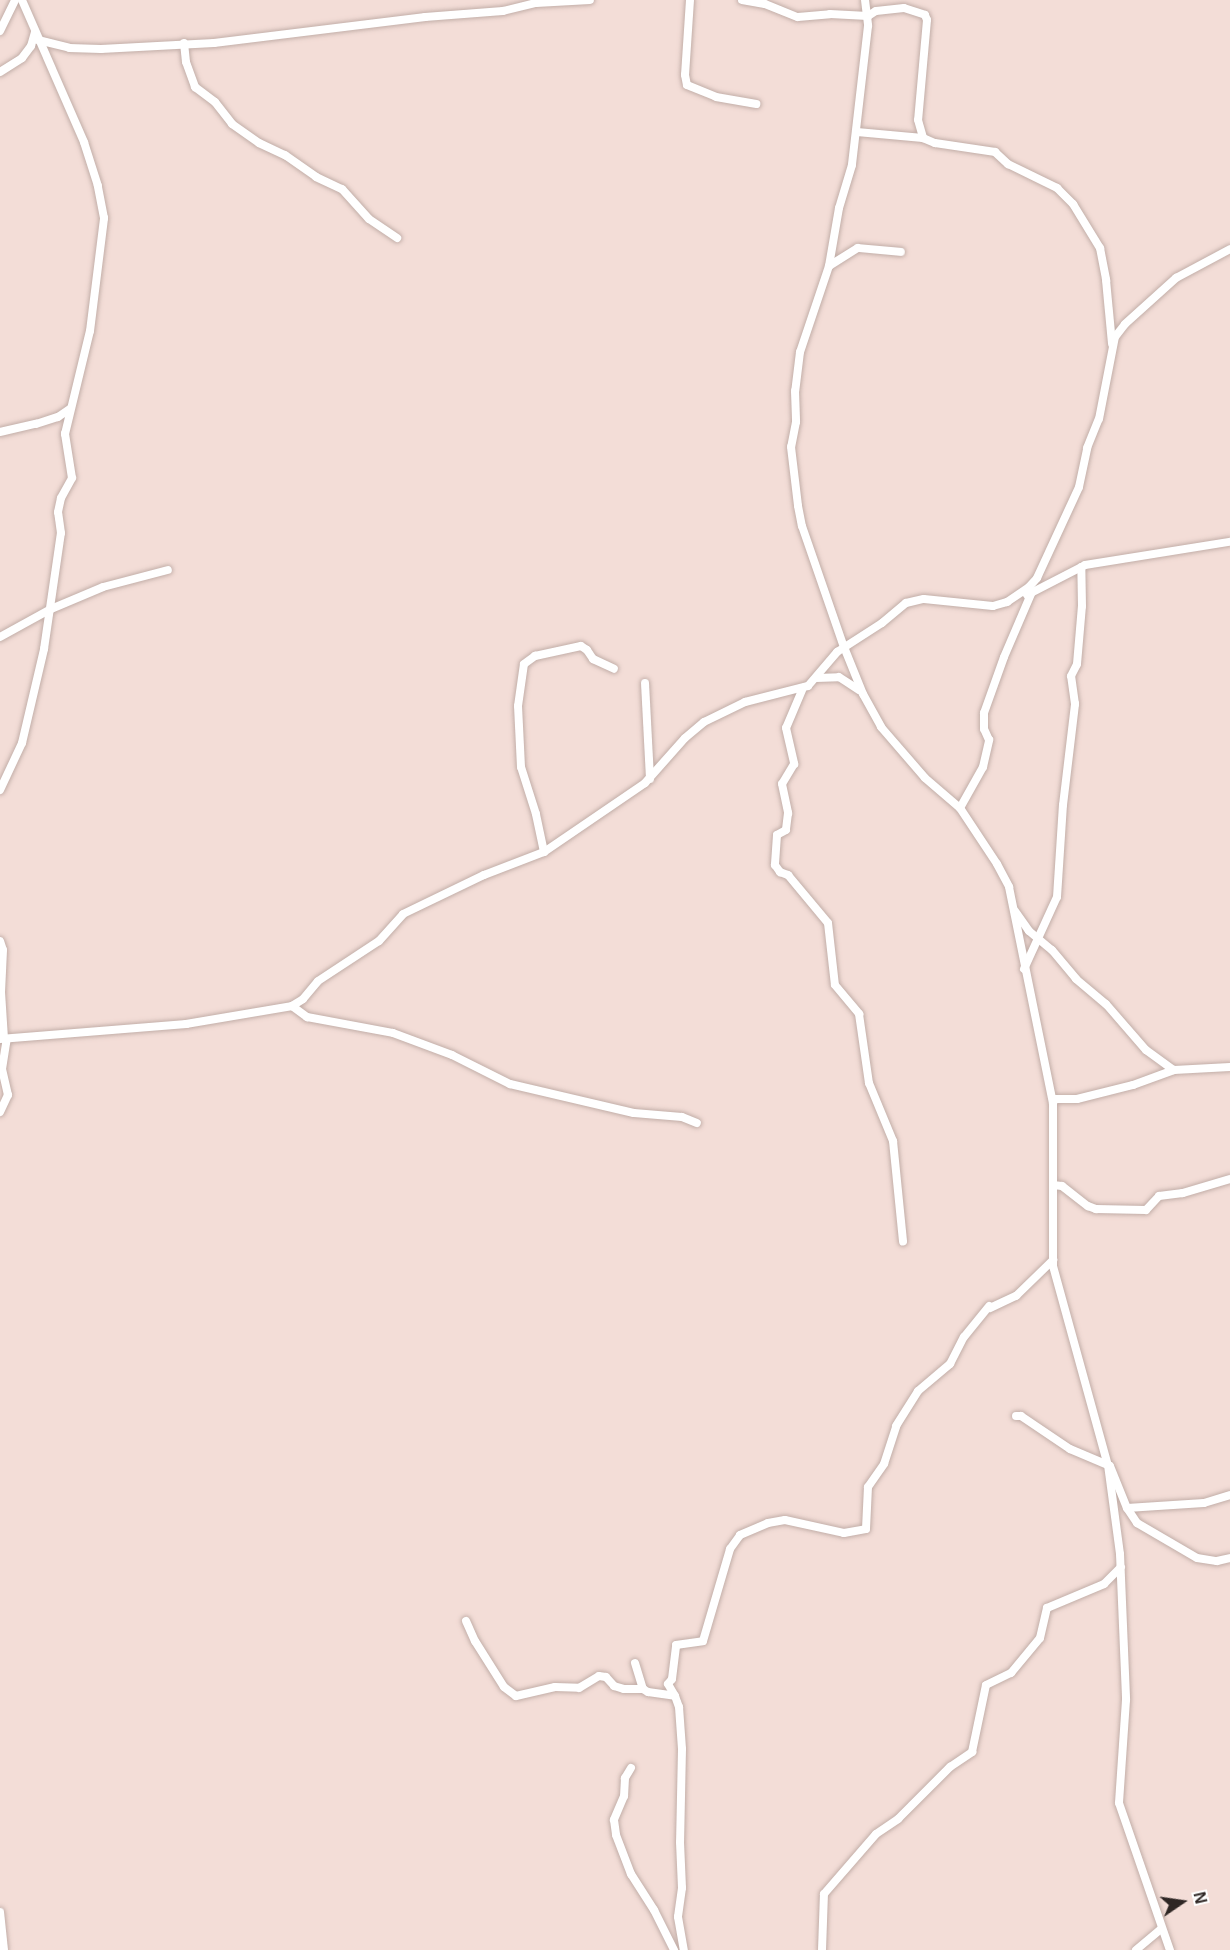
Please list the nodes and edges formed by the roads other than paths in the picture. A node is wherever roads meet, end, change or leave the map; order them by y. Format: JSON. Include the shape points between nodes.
{"nodes":[{"id":1,"x":15,"y":0,"type":"edge"},
{"id":2,"x":22,"y":0,"type":"edge"},
{"id":3,"x":590,"y":0,"type":"edge"},
{"id":4,"x":690,"y":0,"type":"edge"},
{"id":5,"x":742,"y":0,"type":"edge"},
{"id":6,"x":865,"y":0,"type":"edge"},
{"id":7,"x":868,"y":16,"type":"junction"},
{"id":8,"x":0,"y":31,"type":"edge"},
{"id":9,"x":36,"y":36,"type":"junction"},
{"id":10,"x":184,"y":43,"type":"junction"},
{"id":11,"x":0,"y":72,"type":"edge"},
{"id":12,"x":756,"y":104,"type":"dead end"},
{"id":13,"x":857,"y":132,"type":"junction"},
{"id":14,"x":923,"y":138,"type":"junction"},
{"id":15,"x":397,"y":238,"type":"dead end"},
{"id":16,"x":1230,"y":249,"type":"edge"},
{"id":17,"x":902,"y":252,"type":"dead end"},
{"id":18,"x":829,"y":266,"type":"junction"},
{"id":19,"x":1112,"y":344,"type":"junction"},
{"id":20,"x":70,"y":409,"type":"junction"},
{"id":21,"x":0,"y":432,"type":"edge"},
{"id":22,"x":1229,"y":542,"type":"edge"},
{"id":23,"x":1081,"y":567,"type":"junction"},
{"id":24,"x":168,"y":570,"type":"dead end"},
{"id":25,"x":1031,"y":594,"type":"junction"},
{"id":26,"x":1007,"y":602,"type":"junction"},
{"id":27,"x":51,"y":609,"type":"junction"},
{"id":28,"x":0,"y":637,"type":"edge"},
{"id":29,"x":844,"y":647,"type":"junction"},
{"id":30,"x":615,"y":669,"type":"dead end"},
{"id":31,"x":816,"y":678,"type":"junction"},
{"id":32,"x":645,"y":683,"type":"dead end"},
{"id":33,"x":803,"y":688,"type":"junction"},
{"id":34,"x":863,"y":694,"type":"junction"},
{"id":35,"x":650,"y":778,"type":"junction"},
{"id":36,"x":0,"y":790,"type":"edge"},
{"id":37,"x":960,"y":808,"type":"junction"},
{"id":38,"x":544,"y":852,"type":"junction"},
{"id":39,"x":1013,"y":908,"type":"junction"},
{"id":40,"x":1039,"y":938,"type":"junction"},
{"id":41,"x":0,"y":941,"type":"edge"},
{"id":42,"x":1024,"y":970,"type":"junction"},
{"id":43,"x":292,"y":1006,"type":"junction"},
{"id":44,"x":4,"y":1039,"type":"edge"},
{"id":45,"x":1230,"y":1067,"type":"edge"},
{"id":46,"x":1174,"y":1070,"type":"junction"},
{"id":47,"x":1053,"y":1103,"type":"junction"},
{"id":48,"x":0,"y":1112,"type":"edge"},
{"id":49,"x":697,"y":1123,"type":"dead end"},
{"id":50,"x":1230,"y":1179,"type":"edge"},
{"id":51,"x":1053,"y":1185,"type":"junction"},
{"id":52,"x":903,"y":1242,"type":"dead end"},
{"id":53,"x":1053,"y":1260,"type":"junction"},
{"id":54,"x":1016,"y":1416,"type":"dead end"},
{"id":55,"x":1108,"y":1465,"type":"junction"},
{"id":56,"x":1230,"y":1495,"type":"edge"},
{"id":57,"x":1127,"y":1508,"type":"junction"},
{"id":58,"x":1230,"y":1558,"type":"edge"},
{"id":59,"x":1121,"y":1567,"type":"junction"},
{"id":60,"x":466,"y":1621,"type":"dead end"},
{"id":61,"x":635,"y":1663,"type":"dead end"},
{"id":62,"x":643,"y":1689,"type":"junction"},
{"id":63,"x":675,"y":1696,"type":"junction"},
{"id":64,"x":631,"y":1768,"type":"dead end"},
{"id":65,"x":0,"y":1912,"type":"edge"},
{"id":66,"x":1161,"y":1929,"type":"junction"},
{"id":67,"x":4,"y":1950,"type":"edge"},
{"id":68,"x":674,"y":1950,"type":"edge"},
{"id":69,"x":684,"y":1950,"type":"edge"},
{"id":70,"x":822,"y":1950,"type":"edge"},
{"id":71,"x":1136,"y":1950,"type":"edge"},
{"id":72,"x":1170,"y":1950,"type":"edge"}],
"edges":[{"from":1,"to":8,"type":"street"},
{"from":2,"to":9,"type":"street"},
{"from":3,"to":10,"type":"street","via":[[536,3],[503,11],[425,17],[273,38]]},
{"from":4,"to":12,"type":"street","via":[[687,86],[716,97]]},
{"from":5,"to":7,"type":"street","via":[[798,16]]},
{"from":6,"to":7,"type":"street"},
{"from":7,"to":13,"type":"street"},
{"from":7,"to":14,"type":"street","via":[[876,11],[904,8],[925,15],[918,120]]},
{"from":9,"to":10,"type":"street","via":[[69,48]]},
{"from":9,"to":11,"type":"street","via":[[22,58]]},
{"from":9,"to":20,"type":"street","via":[[84,142],[103,208],[90,331]]},
{"from":10,"to":15,"type":"street","via":[[195,87],[232,124],[342,189],[369,219]]},
{"from":13,"to":14,"type":"street"},
{"from":13,"to":18,"type":"street"},
{"from":14,"to":19,"type":"street","via":[[995,152],[1008,164],[1057,188],[1073,204],[1100,248]]},
{"from":16,"to":19,"type":"street","via":[[1176,278],[1125,324]]},
{"from":17,"to":18,"type":"street","via":[[858,248]]},
{"from":18,"to":29,"type":"street","via":[[800,352],[791,447],[802,526]]},
{"from":19,"to":26,"type":"street","via":[[1102,410],[1087,448],[1079,487],[1036,578]]},
{"from":20,"to":21,"type":"street","via":[[58,417]]},
{"from":20,"to":27,"type":"street","via":[[66,434],[72,478],[58,512],[61,533]]},
{"from":22,"to":23,"type":"street"},
{"from":23,"to":25,"type":"street"},
{"from":23,"to":40,"type":"street","via":[[1077,664],[1071,676],[1075,704],[1057,897]]},
{"from":24,"to":27,"type":"street","via":[[103,587]]},
{"from":25,"to":26,"type":"street"},
{"from":25,"to":37,"type":"street","via":[[984,713],[989,740],[983,767]]},
{"from":26,"to":29,"type":"street","via":[[993,606],[913,600]]},
{"from":27,"to":28,"type":"street"},
{"from":27,"to":36,"type":"street","via":[[27,726],[17,758]]},
{"from":29,"to":31,"type":"street"},
{"from":29,"to":34,"type":"street"},
{"from":30,"to":38,"type":"street","via":[[593,659],[581,646],[535,656],[524,664],[518,706],[521,767]]},
{"from":31,"to":33,"type":"street"},
{"from":31,"to":34,"type":"street","via":[[844,679]]},
{"from":32,"to":35,"type":"street"},
{"from":33,"to":35,"type":"street","via":[[755,698],[704,722]]},
{"from":33,"to":52,"type":"street","via":[[786,728],[794,764],[782,784],[788,813],[786,830],[777,835],[775,866],[788,875],[828,923],[836,985],[859,1014],[870,1083],[893,1141]]},
{"from":34,"to":37,"type":"street","via":[[893,743]]},
{"from":35,"to":38,"type":"street"},
{"from":37,"to":39,"type":"street","via":[[1002,873]]},
{"from":38,"to":43,"type":"street","via":[[484,875],[404,914],[379,941],[318,981]]},
{"from":39,"to":40,"type":"street"},
{"from":39,"to":42,"type":"street"},
{"from":40,"to":42,"type":"street"},
{"from":40,"to":46,"type":"street","via":[[1076,979],[1111,1009],[1146,1050]]},
{"from":41,"to":44,"type":"street"},
{"from":42,"to":47,"type":"street"},
{"from":43,"to":44,"type":"street","via":[[186,1024]]},
{"from":43,"to":49,"type":"street","via":[[307,1017],[393,1033],[452,1055],[510,1084],[634,1113],[682,1117]]},
{"from":44,"to":48,"type":"street","via":[[2,1069],[8,1095]]},
{"from":45,"to":46,"type":"street"},
{"from":46,"to":47,"type":"street","via":[[1133,1085],[1077,1100],[1055,1099]]},
{"from":47,"to":51,"type":"street"},
{"from":50,"to":51,"type":"street","via":[[1159,1196],[1146,1210],[1092,1208],[1062,1186]]},
{"from":51,"to":53,"type":"street"},
{"from":53,"to":55,"type":"street"},
{"from":53,"to":63,"type":"street","via":[[1016,1296],[989,1307],[964,1337],[950,1364],[918,1391],[896,1426],[884,1464],[868,1487],[867,1528],[844,1533],[785,1520],[741,1535],[730,1549],[703,1641],[676,1645],[668,1684]]},
{"from":54,"to":55,"type":"street","via":[[1070,1449]]},
{"from":55,"to":57,"type":"street"},
{"from":55,"to":59,"type":"street"},
{"from":56,"to":57,"type":"street","via":[[1204,1503]]},
{"from":57,"to":58,"type":"street","via":[[1137,1522],[1197,1558]]},
{"from":59,"to":66,"type":"street","via":[[1126,1700],[1119,1803]]},
{"from":59,"to":70,"type":"street","via":[[1104,1584],[1047,1608],[1040,1638],[1011,1673],[986,1685],[972,1752],[876,1834],[824,1894]]},
{"from":60,"to":62,"type":"street","via":[[504,1687],[516,1696],[555,1688],[579,1688],[599,1676],[606,1677],[614,1686]]},
{"from":61,"to":62,"type":"street"},
{"from":62,"to":63,"type":"street"},
{"from":63,"to":69,"type":"street","via":[[682,1749],[682,1888],[678,1917]]},
{"from":64,"to":68,"type":"street","via":[[614,1820],[616,1835],[631,1874]]},
{"from":65,"to":67,"type":"street"},
{"from":66,"to":71,"type":"street"},
{"from":66,"to":72,"type":"street"}]}
